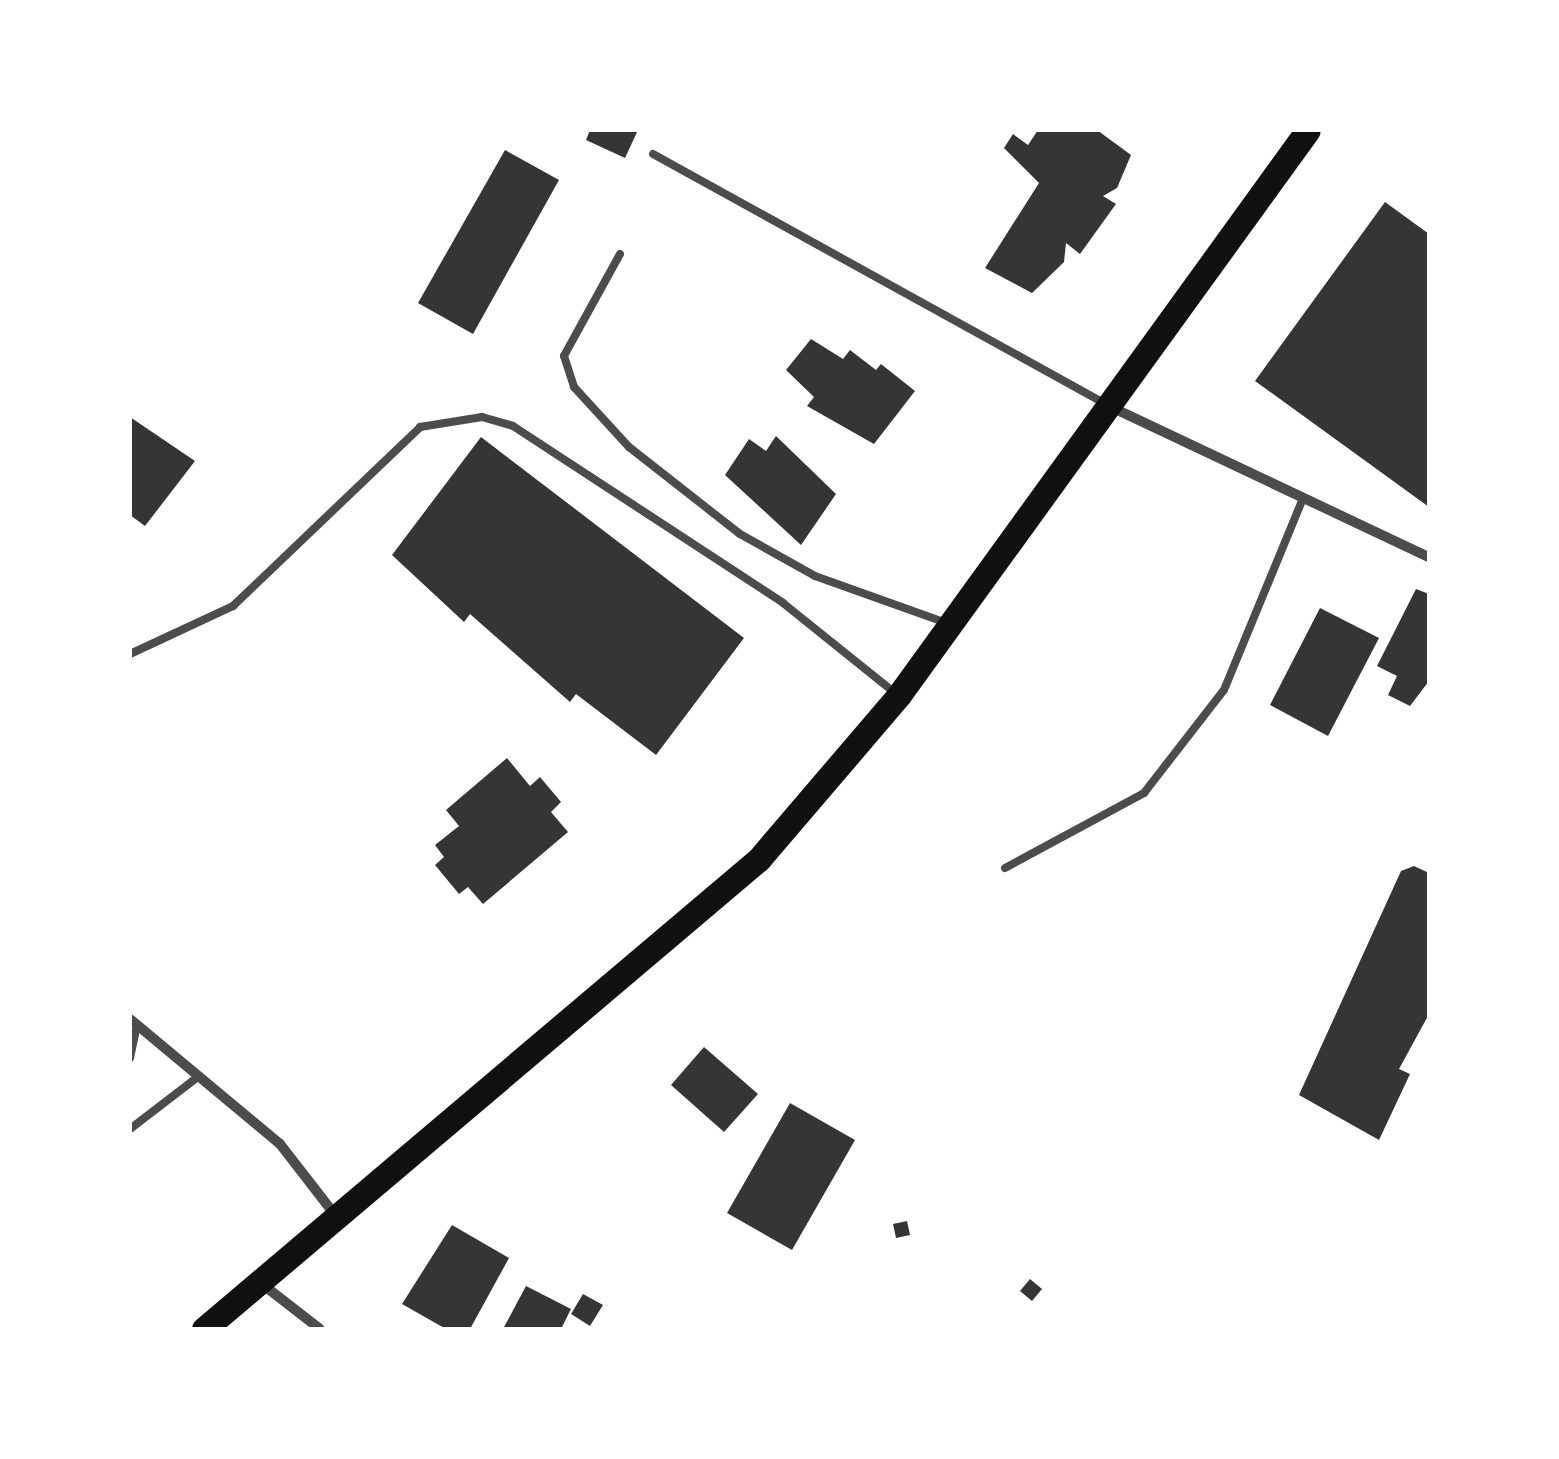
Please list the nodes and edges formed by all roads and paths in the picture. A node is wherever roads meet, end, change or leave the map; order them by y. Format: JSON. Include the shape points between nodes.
{"nodes":[{"id":1,"x":1308,"y":130,"type":"edge"},
{"id":2,"x":653,"y":154,"type":"dead end"},
{"id":3,"x":620,"y":254,"type":"dead end"},
{"id":4,"x":1108,"y":405,"type":"junction"},
{"id":5,"x":1303,"y":498,"type":"junction"},
{"id":6,"x":1429,"y":557,"type":"edge"},
{"id":7,"x":951,"y":624,"type":"junction"},
{"id":8,"x":130,"y":654,"type":"edge"},
{"id":9,"x":898,"y":695,"type":"junction"},
{"id":10,"x":1004,"y":868,"type":"dead end"},
{"id":11,"x":134,"y":1022,"type":"edge"},
{"id":12,"x":130,"y":1058,"type":"edge"},
{"id":13,"x":199,"y":1076,"type":"junction"},
{"id":14,"x":130,"y":1129,"type":"edge"},
{"id":15,"x":339,"y":1220,"type":"junction"},
{"id":16,"x":261,"y":1283,"type":"junction"},
{"id":17,"x":204,"y":1329,"type":"edge"},
{"id":18,"x":320,"y":1329,"type":"edge"}],
"edges":[{"from":1,"to":4,"type":"main road"},
{"from":2,"to":4,"type":"lane","via":[[1002,354]]},
{"from":3,"to":7,"type":"lane","via":[[564,356],[574,387],[629,446],[740,534],[815,576]]},
{"from":4,"to":5,"type":"street"},
{"from":4,"to":7,"type":"main road"},
{"from":5,"to":6,"type":"street"},
{"from":5,"to":10,"type":"lane","via":[[1224,690],[1144,794]]},
{"from":7,"to":9,"type":"main road"},
{"from":8,"to":9,"type":"lane","via":[[233,606],[420,427],[482,417],[512,426],[783,603]]},
{"from":9,"to":15,"type":"main road","via":[[694,920]]},
{"from":11,"to":12,"type":"lane"},
{"from":11,"to":13,"type":"street"},
{"from":13,"to":14,"type":"lane"},
{"from":13,"to":15,"type":"street","via":[[280,1144]]},
{"from":15,"to":16,"type":"main road"},
{"from":16,"to":17,"type":"main road"},
{"from":16,"to":18,"type":"street"}]}
